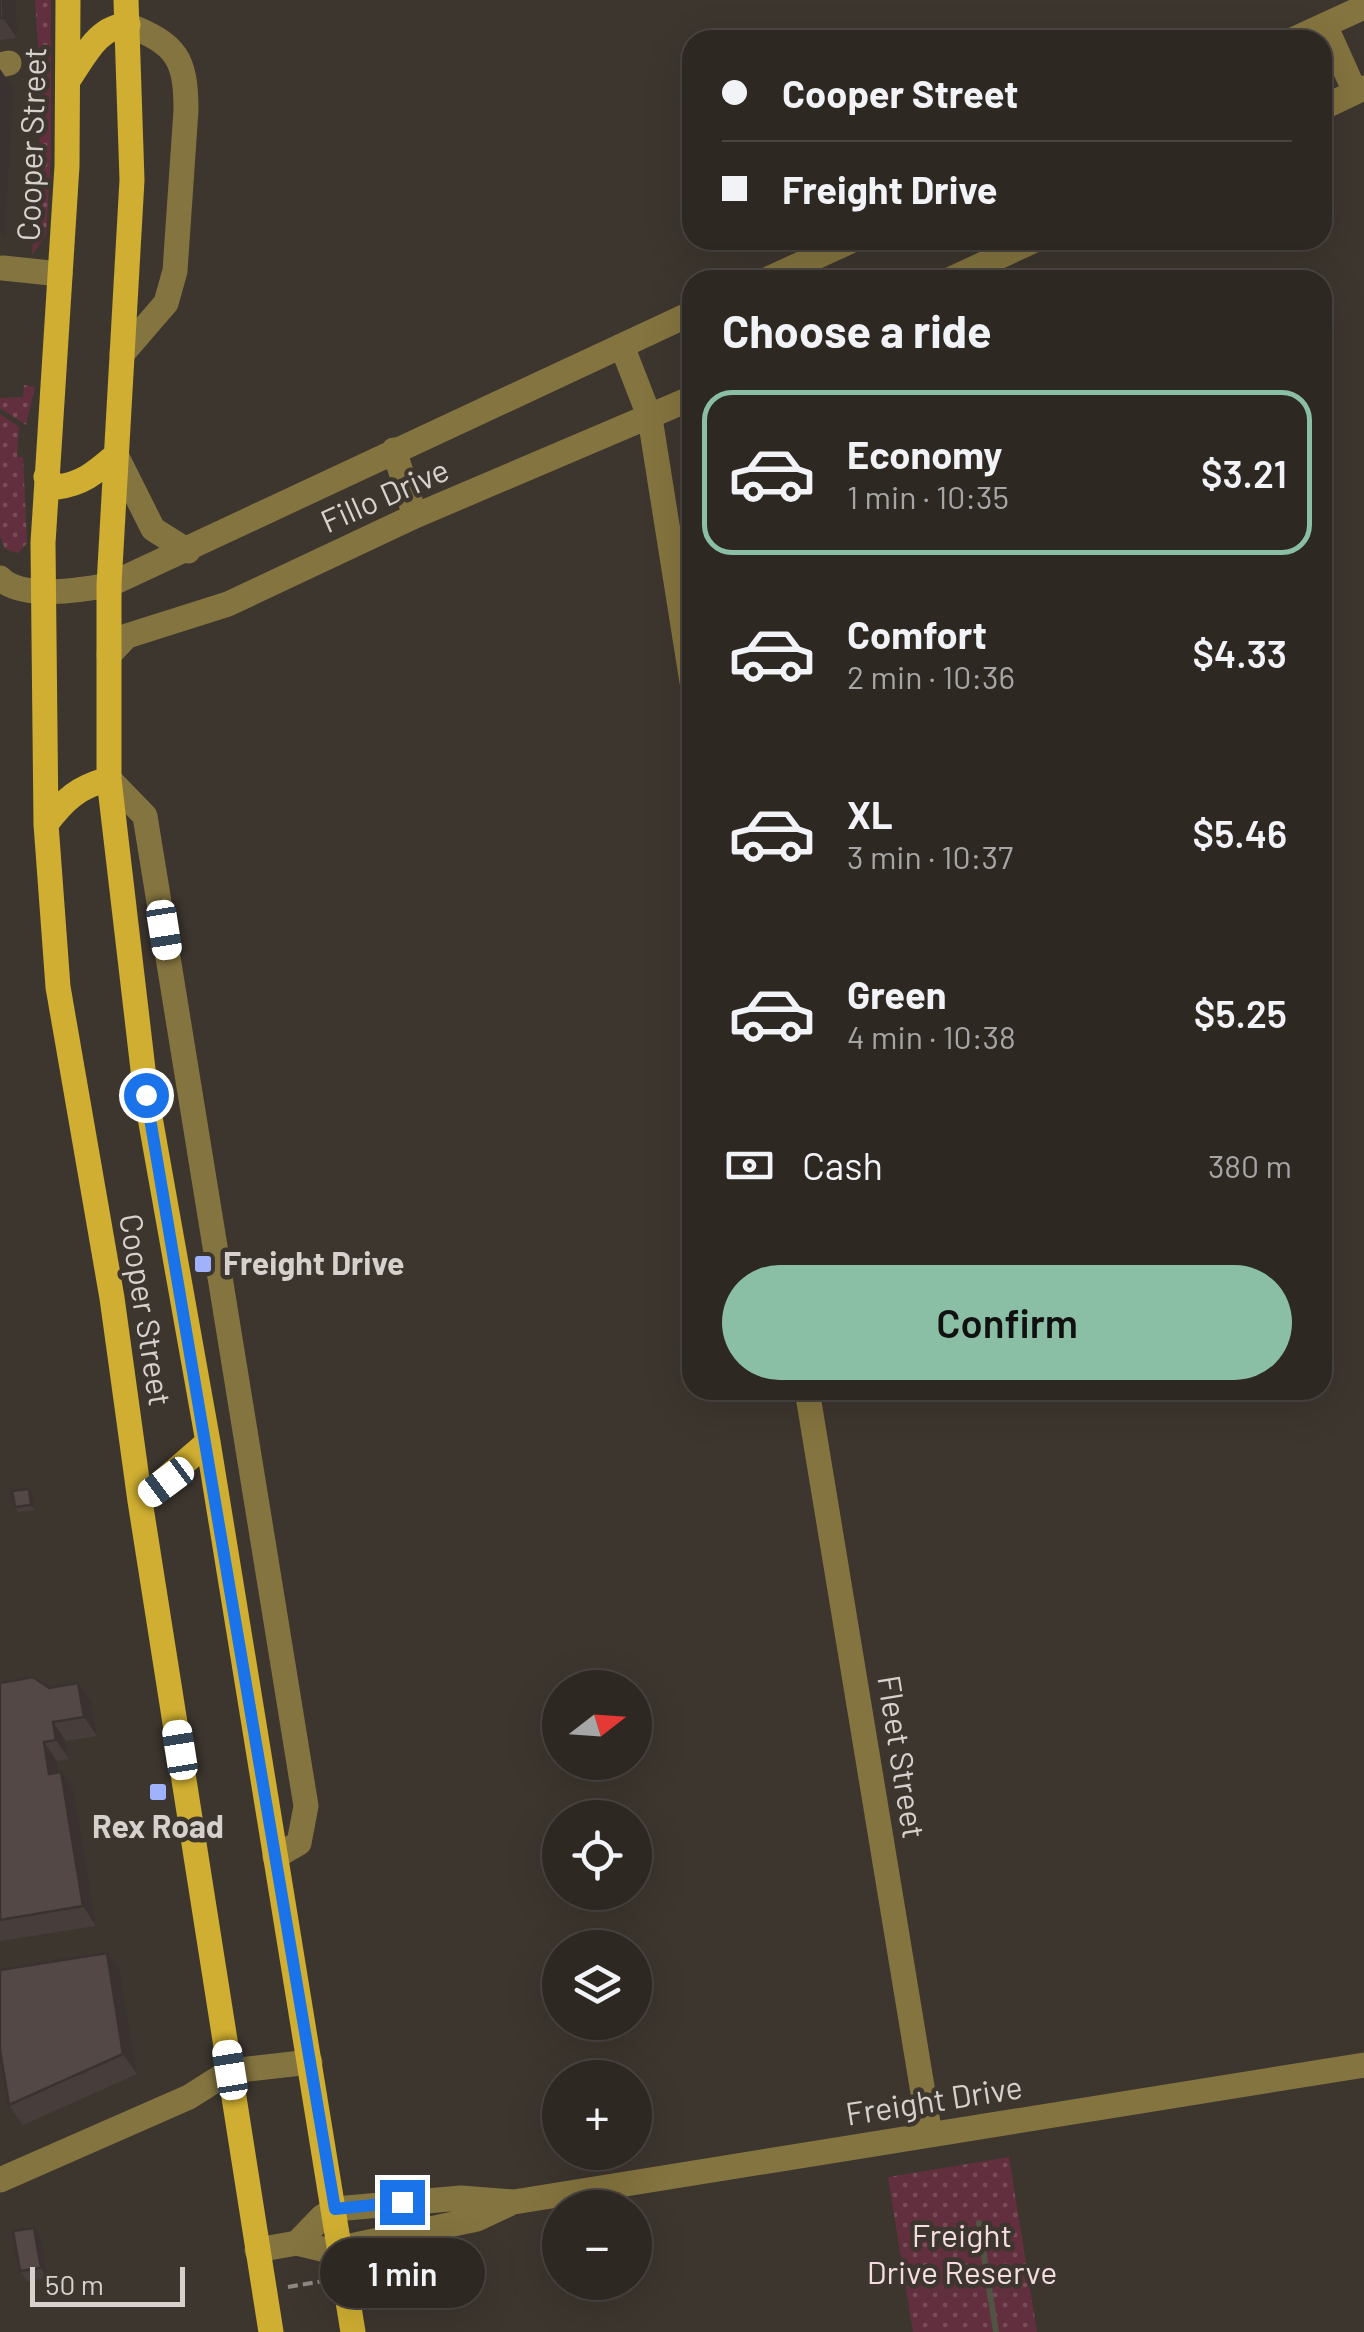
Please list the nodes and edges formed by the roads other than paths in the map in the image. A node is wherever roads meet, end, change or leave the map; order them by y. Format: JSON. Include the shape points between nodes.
{"nodes":[{"id":1,"x":68,"y":0,"type":"edge"},
{"id":2,"x":1364,"y":7,"type":"edge"},
{"id":3,"x":127,"y":13,"type":"edge"},
{"id":4,"x":1325,"y":25,"type":"junction"},
{"id":5,"x":1314,"y":30,"type":"edge"},
{"id":6,"x":1328,"y":30,"type":"edge"},
{"id":7,"x":1332,"y":38,"type":"edge"},
{"id":8,"x":69,"y":79,"type":"junction"},
{"id":9,"x":1360,"y":90,"type":"edge"},
{"id":10,"x":1332,"y":103,"type":"edge"},
{"id":11,"x":838,"y":250,"type":"edge"},
{"id":12,"x":1014,"y":250,"type":"edge"},
{"id":13,"x":3,"y":268,"type":"dead end"},
{"id":14,"x":807,"y":270,"type":"edge"},
{"id":15,"x":971,"y":270,"type":"edge"},
{"id":16,"x":60,"y":274,"type":"junction"},
{"id":17,"x":682,"y":318,"type":"edge"},
{"id":18,"x":622,"y":346,"type":"junction"},
{"id":19,"x":122,"y":354,"type":"junction"},
{"id":20,"x":682,"y":403,"type":"edge"},
{"id":21,"x":650,"y":418,"type":"junction"},
{"id":22,"x":394,"y":450,"type":"junction"},
{"id":23,"x":116,"y":455,"type":"junction"},
{"id":24,"x":46,"y":477,"type":"junction"},
{"id":25,"x":415,"y":516,"type":"junction"},
{"id":26,"x":188,"y":550,"type":"junction"},
{"id":27,"x":0,"y":578,"type":"edge"},
{"id":28,"x":109,"y":585,"type":"junction"},
{"id":29,"x":44,"y":590,"type":"junction"},
{"id":30,"x":682,"y":619,"type":"edge"},
{"id":31,"x":110,"y":655,"type":"junction"},
{"id":32,"x":109,"y":779,"type":"junction"},
{"id":33,"x":46,"y":824,"type":"junction"},
{"id":34,"x":809,"y":1400,"type":"edge"},
{"id":35,"x":208,"y":1442,"type":"junction"},
{"id":36,"x":140,"y":1501,"type":"junction"},
{"id":37,"x":275,"y":1857,"type":"junction"},
{"id":38,"x":310,"y":2062,"type":"junction"},
{"id":39,"x":1364,"y":2064,"type":"edge"},
{"id":40,"x":230,"y":2070,"type":"junction"},
{"id":41,"x":930,"y":2135,"type":"junction"},
{"id":42,"x":0,"y":2180,"type":"edge"},
{"id":43,"x":514,"y":2202,"type":"junction"},
{"id":44,"x":335,"y":2209,"type":"junction"},
{"id":45,"x":298,"y":2242,"type":"junction"},
{"id":46,"x":341,"y":2248,"type":"junction"},
{"id":47,"x":258,"y":2250,"type":"junction"},
{"id":48,"x":271,"y":2332,"type":"edge"},
{"id":49,"x":353,"y":2332,"type":"edge"}],
"edges":[{"from":1,"to":8,"type":"main road","name":"Cooper Street"},
{"from":2,"to":4,"type":"street"},
{"from":3,"to":8,"type":"main road","via":[[99,36]]},
{"from":3,"to":19,"type":"main road","name":"Cooper Street","via":[[132,180]]},
{"from":3,"to":19,"type":"street","via":[[173,50],[182,65],[186,110],[175,271],[166,304]]},
{"from":4,"to":5,"type":"street"},
{"from":4,"to":6,"type":"street"},
{"from":7,"to":9,"type":"street"},
{"from":8,"to":16,"type":"main road","name":"Cooper Street"},
{"from":9,"to":10,"type":"street"},
{"from":11,"to":14,"type":"street"},
{"from":12,"to":15,"type":"street"},
{"from":13,"to":16,"type":"street"},
{"from":16,"to":24,"type":"main road","name":"Cooper Street"},
{"from":17,"to":18,"type":"street","name":"Fillo Drive"},
{"from":18,"to":21,"type":"street"},
{"from":18,"to":22,"type":"street","name":"Fillo Drive"},
{"from":19,"to":23,"type":"main road","name":"Cooper Street"},
{"from":20,"to":21,"type":"street","name":"Fillo Drive"},
{"from":21,"to":25,"type":"street","name":"Fillo Drive"},
{"from":21,"to":30,"type":"street"},
{"from":22,"to":25,"type":"street"},
{"from":22,"to":26,"type":"street","name":"Fillo Drive"},
{"from":23,"to":24,"type":"main road","via":[[73,485],[56,486]]},
{"from":23,"to":26,"type":"street","via":[[154,529]]},
{"from":23,"to":28,"type":"main road","name":"Cooper Street"},
{"from":24,"to":29,"type":"main road","name":"Cooper Street"},
{"from":25,"to":31,"type":"street","name":"Fillo Drive","via":[[228,604],[126,636]]},
{"from":26,"to":28,"type":"street","name":"Fillo Drive"},
{"from":27,"to":29,"type":"street","via":[[20,589]]},
{"from":28,"to":29,"type":"street"},
{"from":28,"to":31,"type":"main road","name":"Cooper Street"},
{"from":29,"to":33,"type":"main road","name":"Cooper Street"},
{"from":31,"to":32,"type":"main road","name":"Cooper Street"},
{"from":32,"to":33,"type":"main road","via":[[68,796]]},
{"from":32,"to":35,"type":"main road","name":"Cooper Street","via":[[146,1095]]},
{"from":32,"to":37,"type":"street","via":[[145,816],[306,1806],[299,1843]]},
{"from":33,"to":36,"type":"main road","name":"Cooper Street","via":[[58,986]]},
{"from":34,"to":41,"type":"street","name":"Fleet Street"},
{"from":35,"to":36,"type":"main road"},
{"from":35,"to":37,"type":"main road","name":"Cooper Street"},
{"from":36,"to":40,"type":"main road","name":"Cooper Street"},
{"from":37,"to":38,"type":"main road","name":"Cooper Street"},
{"from":38,"to":40,"type":"street"},
{"from":38,"to":44,"type":"main road","name":"Cooper Street"},
{"from":39,"to":41,"type":"street","name":"Freight Drive"},
{"from":40,"to":42,"type":"street","via":[[189,2098]]},
{"from":40,"to":47,"type":"main road","name":"Cooper Street"},
{"from":41,"to":43,"type":"street","name":"Freight Drive"},
{"from":43,"to":44,"type":"street","name":"Freight Drive","via":[[461,2198]]},
{"from":43,"to":46,"type":"street","name":"Freight Drive","via":[[477,2219]]},
{"from":44,"to":45,"type":"street"},
{"from":44,"to":46,"type":"main road","name":"Cooper Street"},
{"from":45,"to":46,"type":"street","name":"Freight Drive"},
{"from":45,"to":47,"type":"street","name":"Freight Drive"},
{"from":46,"to":49,"type":"main road","name":"Cooper Street"},
{"from":47,"to":48,"type":"main road","name":"Cooper Street"}]}
